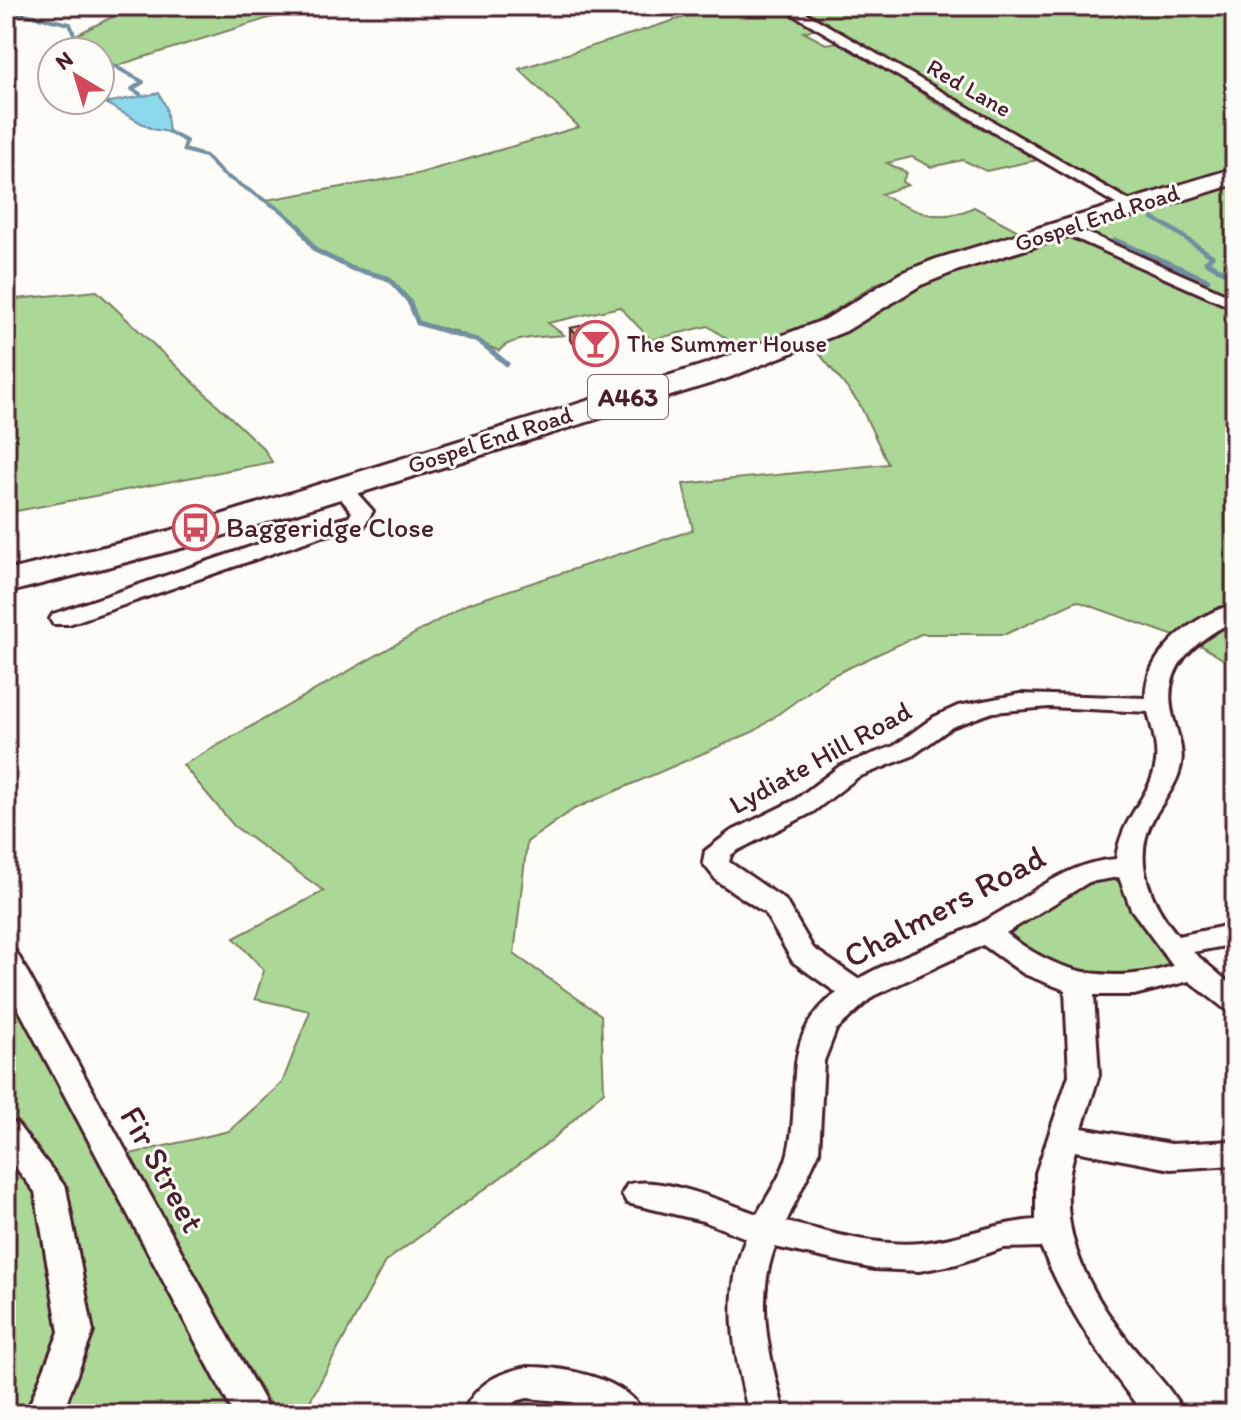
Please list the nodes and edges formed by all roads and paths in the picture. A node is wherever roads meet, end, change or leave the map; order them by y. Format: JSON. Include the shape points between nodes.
{"nodes":[{"id":1,"x":785,"y":6,"type":"edge"},
{"id":2,"x":1235,"y":176,"type":"edge"},
{"id":3,"x":1132,"y":207,"type":"junction"},
{"id":4,"x":1067,"y":229,"type":"junction"},
{"id":5,"x":1235,"y":304,"type":"edge"},
{"id":6,"x":341,"y":487,"type":"junction"},
{"id":7,"x":8,"y":587,"type":"edge"},
{"id":8,"x":1235,"y":611,"type":"edge"},
{"id":9,"x":61,"y":619,"type":"dead end"},
{"id":10,"x":1159,"y":706,"type":"junction"},
{"id":11,"x":1131,"y":867,"type":"junction"},
{"id":12,"x":986,"y":932,"type":"junction"},
{"id":13,"x":1235,"y":934,"type":"edge"},
{"id":14,"x":1173,"y":947,"type":"junction"},
{"id":15,"x":6,"y":959,"type":"edge"},
{"id":16,"x":1192,"y":970,"type":"junction"},
{"id":17,"x":1079,"y":986,"type":"junction"},
{"id":18,"x":858,"y":993,"type":"junction"},
{"id":19,"x":1235,"y":1002,"type":"edge"},
{"id":20,"x":6,"y":1133,"type":"edge"},
{"id":21,"x":1065,"y":1136,"type":"junction"},
{"id":22,"x":1235,"y":1153,"type":"edge"},
{"id":23,"x":638,"y":1194,"type":"dead end"},
{"id":24,"x":765,"y":1231,"type":"junction"},
{"id":25,"x":1052,"y":1233,"type":"junction"},
{"id":26,"x":44,"y":1414,"type":"edge"},
{"id":27,"x":253,"y":1414,"type":"edge"},
{"id":28,"x":480,"y":1414,"type":"edge"},
{"id":29,"x":626,"y":1414,"type":"edge"},
{"id":30,"x":767,"y":1414,"type":"edge"},
{"id":31,"x":1166,"y":1414,"type":"edge"}],
"edges":[{"from":1,"to":3,"type":"street","name":"Red Lane"},
{"from":2,"to":3,"type":"main road","name":"Gospel End Road","number":"A463"},
{"from":3,"to":4,"type":"main road","name":"Gospel End Road","number":"A463"},
{"from":4,"to":5,"type":"street"},
{"from":4,"to":6,"type":"main road","name":"Gospel End Road","number":"A463","via":[[911,279],[836,325],[786,347]]},
{"from":6,"to":7,"type":"main road","name":"Gospel End Road","number":"A463"},
{"from":6,"to":9,"type":"street","via":[[363,511],[357,522],[316,531]]},
{"from":8,"to":10,"type":"street","via":[[1180,644],[1166,661]]},
{"from":10,"to":11,"type":"street","via":[[1169,734],[1168,768],[1132,837]]},
{"from":10,"to":18,"type":"street","name":"Lydiate Hill Road","via":[[1042,700],[963,714],[900,752],[842,775],[806,805],[736,837],[718,851],[716,863],[775,907],[803,955]]},
{"from":11,"to":12,"type":"street","name":"Chalmers Road","via":[[1080,876]]},
{"from":11,"to":14,"type":"street","via":[[1141,908]]},
{"from":12,"to":17,"type":"street","via":[[1015,958]]},
{"from":12,"to":18,"type":"street","name":"Chalmers Road"},
{"from":13,"to":14,"type":"street"},
{"from":14,"to":16,"type":"street"},
{"from":15,"to":27,"type":"street","name":"Fir Street"},
{"from":16,"to":17,"type":"street","via":[[1157,982]]},
{"from":16,"to":19,"type":"street"},
{"from":17,"to":21,"type":"street","via":[[1084,1075]]},
{"from":18,"to":24,"type":"street","name":"Chalmers Road","via":[[832,1015],[813,1043],[801,1163]]},
{"from":20,"to":26,"type":"street","via":[[50,1188],[76,1332]]},
{"from":21,"to":22,"type":"street","via":[[1121,1152],[1210,1158]]},
{"from":21,"to":25,"type":"street","via":[[1052,1173]]},
{"from":23,"to":24,"type":"street","via":[[706,1209]]},
{"from":24,"to":25,"type":"street","via":[[874,1255],[919,1257],[1003,1235]]},
{"from":24,"to":30,"type":"street","name":"Chalmers Road","via":[[748,1276],[746,1334]]},
{"from":25,"to":31,"type":"street","via":[[1077,1292],[1113,1349]]},
{"from":28,"to":29,"type":"street","via":[[498,1391],[524,1380],[558,1384],[616,1405]]}]}
